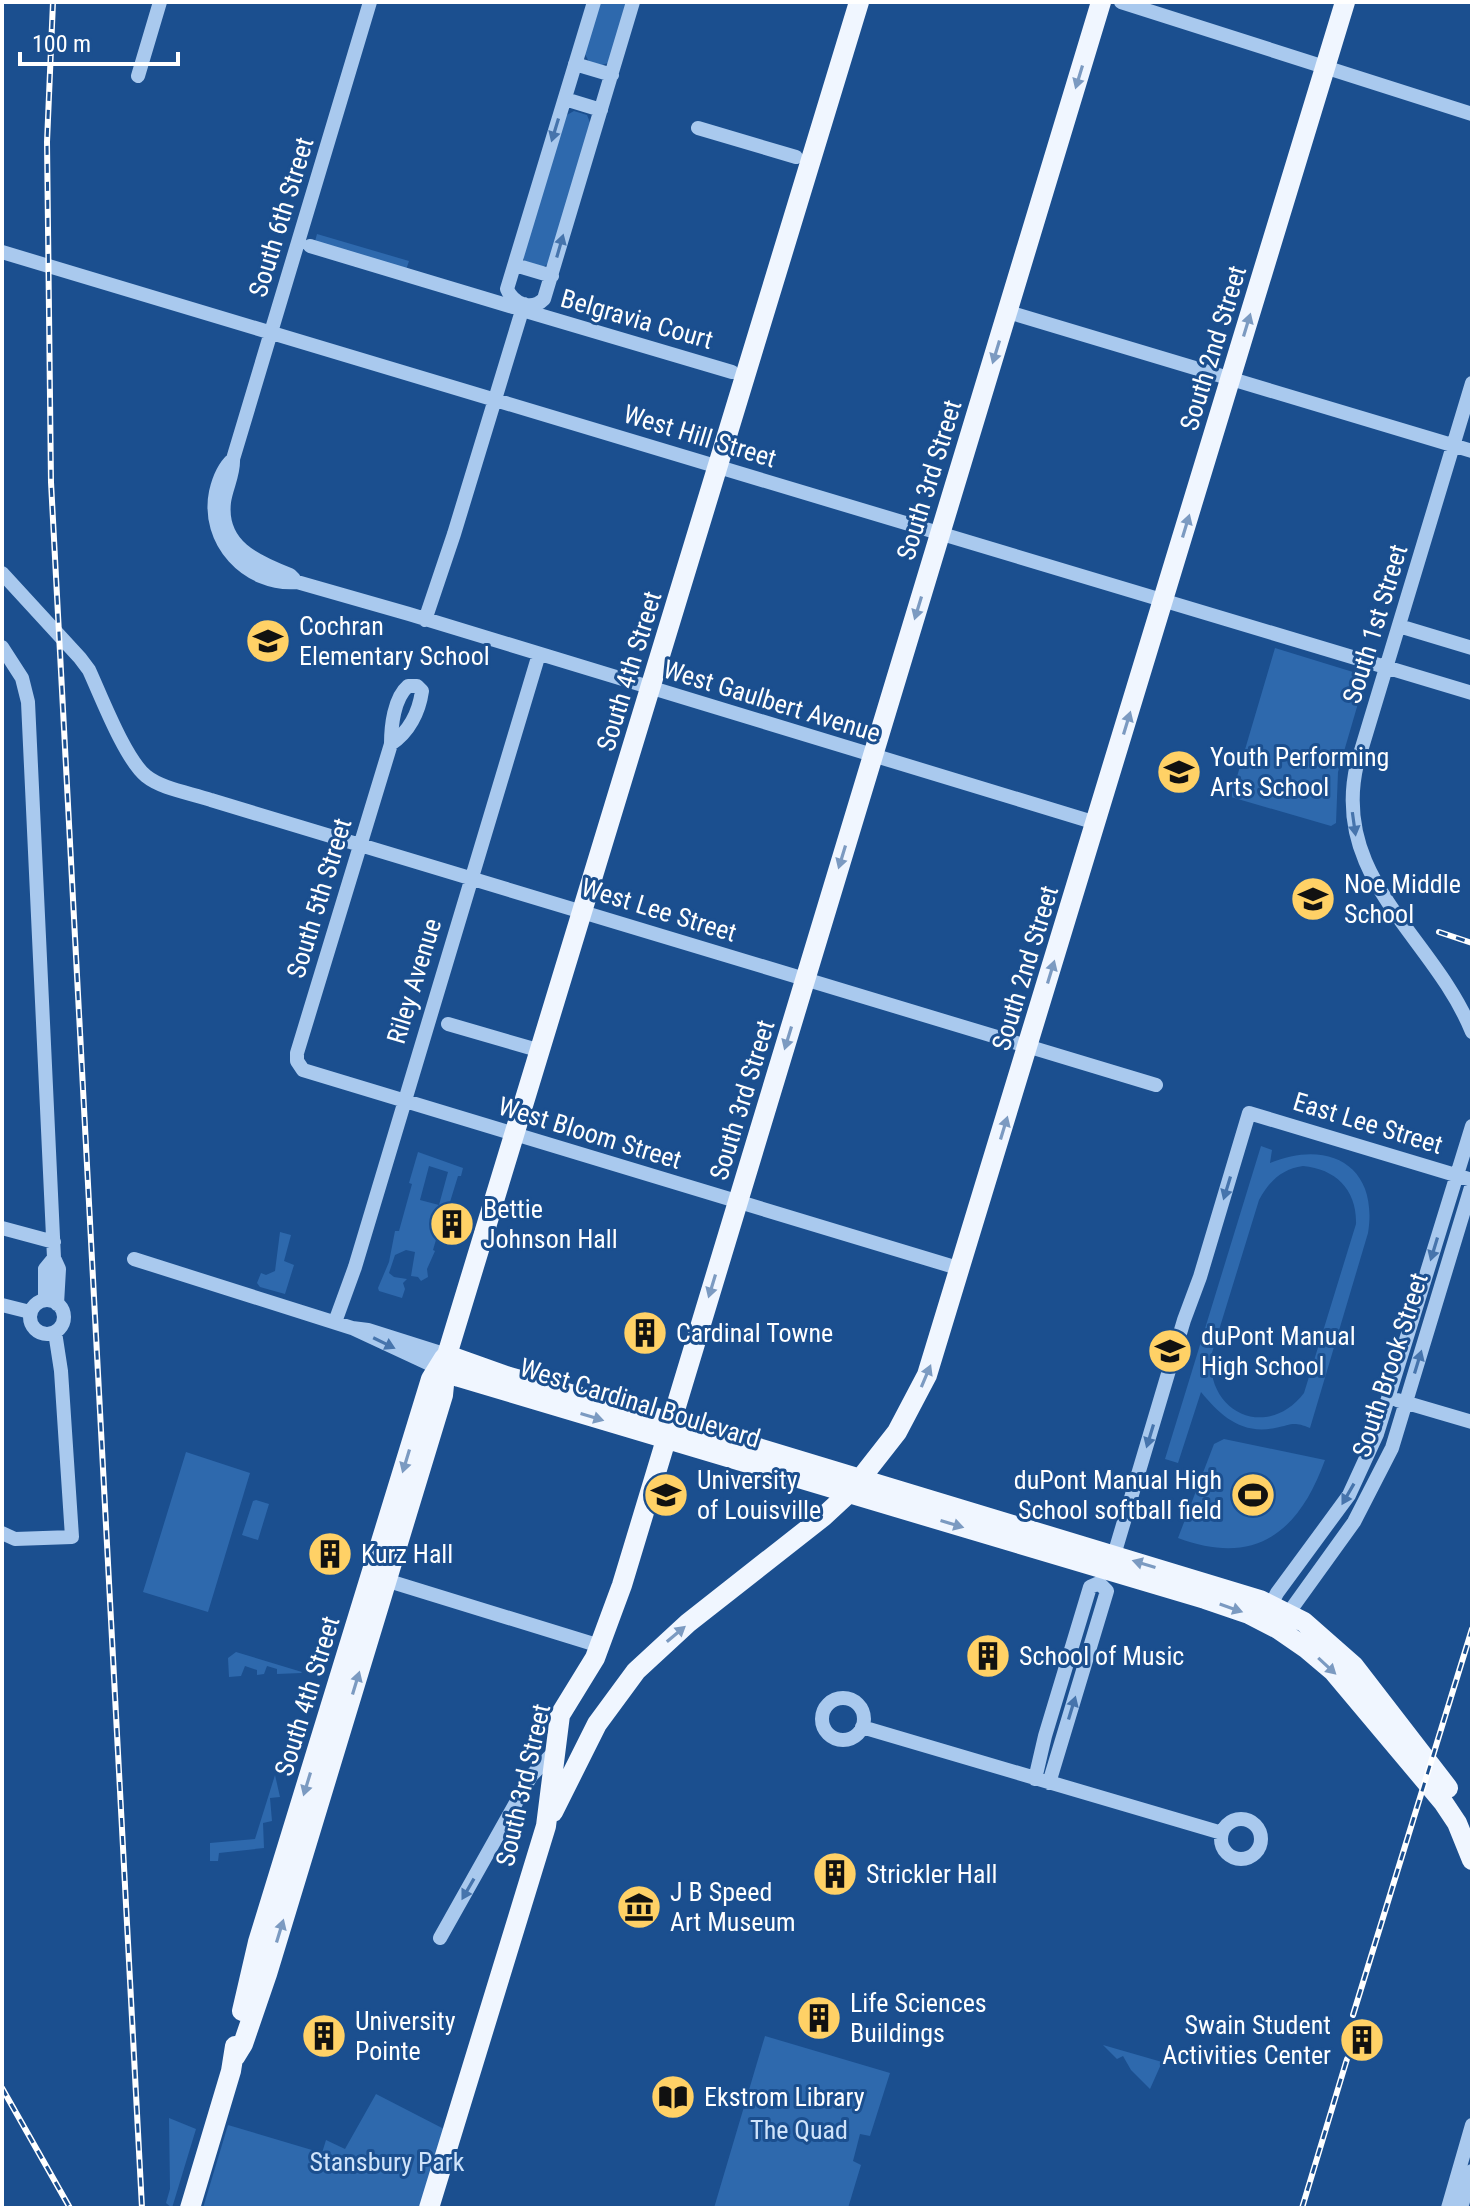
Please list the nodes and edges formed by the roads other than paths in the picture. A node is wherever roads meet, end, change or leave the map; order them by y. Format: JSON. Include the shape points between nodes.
{"nodes":[{"id":1,"x":160,"y":2,"type":"edge"},
{"id":2,"x":370,"y":2,"type":"edge"},
{"id":3,"x":594,"y":2,"type":"edge"},
{"id":4,"x":633,"y":2,"type":"edge"},
{"id":5,"x":859,"y":2,"type":"edge"},
{"id":6,"x":1101,"y":2,"type":"edge"},
{"id":7,"x":1121,"y":2,"type":"edge"},
{"id":8,"x":1345,"y":2,"type":"edge"},
{"id":9,"x":575,"y":64,"type":"junction"},
{"id":10,"x":1325,"y":68,"type":"junction"},
{"id":11,"x":612,"y":75,"type":"junction"},
{"id":12,"x":138,"y":76,"type":"dead end"},
{"id":13,"x":565,"y":99,"type":"junction"},
{"id":14,"x":601,"y":110,"type":"junction"},
{"id":15,"x":1472,"y":114,"type":"edge"},
{"id":16,"x":698,"y":128,"type":"dead end"},
{"id":17,"x":796,"y":157,"type":"dead end"},
{"id":18,"x":310,"y":246,"type":"dead end"},
{"id":19,"x":2,"y":252,"type":"edge"},
{"id":20,"x":515,"y":265,"type":"junction"},
{"id":21,"x":552,"y":276,"type":"junction"},
{"id":22,"x":522,"y":308,"type":"junction"},
{"id":23,"x":1008,"y":312,"type":"junction"},
{"id":24,"x":271,"y":332,"type":"junction"},
{"id":25,"x":732,"y":372,"type":"dead end"},
{"id":26,"x":1231,"y":379,"type":"junction"},
{"id":27,"x":1472,"y":383,"type":"edge"},
{"id":28,"x":495,"y":400,"type":"junction"},
{"id":29,"x":1453,"y":445,"type":"junction"},
{"id":30,"x":1472,"y":451,"type":"edge"},
{"id":31,"x":235,"y":453,"type":"joint"},
{"id":32,"x":718,"y":467,"type":"junction"},
{"id":33,"x":940,"y":533,"type":"junction"},
{"id":34,"x":2,"y":573,"type":"edge"},
{"id":35,"x":1163,"y":600,"type":"junction"},
{"id":36,"x":425,"y":620,"type":"junction"},
{"id":37,"x":1399,"y":626,"type":"junction"},
{"id":38,"x":2,"y":647,"type":"edge"},
{"id":39,"x":1472,"y":648,"type":"edge"},
{"id":40,"x":539,"y":654,"type":"junction"},
{"id":41,"x":1385,"y":666,"type":"junction"},
{"id":42,"x":650,"y":689,"type":"junction"},
{"id":43,"x":1472,"y":693,"type":"edge"},
{"id":44,"x":391,"y":744,"type":"dead end"},
{"id":45,"x":873,"y":756,"type":"junction"},
{"id":46,"x":1096,"y":823,"type":"junction"},
{"id":47,"x":360,"y":845,"type":"junction"},
{"id":48,"x":470,"y":879,"type":"junction"},
{"id":49,"x":583,"y":913,"type":"junction"},
{"id":50,"x":805,"y":979,"type":"junction"},
{"id":51,"x":1455,"y":997,"type":"junction"},
{"id":52,"x":1472,"y":1003,"type":"edge"},
{"id":53,"x":448,"y":1024,"type":"dead end"},
{"id":54,"x":1472,"y":1032,"type":"edge"},
{"id":55,"x":1028,"y":1046,"type":"junction"},
{"id":56,"x":541,"y":1051,"type":"junction"},
{"id":57,"x":300,"y":1066,"type":"joint"},
{"id":58,"x":1156,"y":1085,"type":"dead end"},
{"id":59,"x":403,"y":1101,"type":"junction"},
{"id":60,"x":1472,"y":1126,"type":"edge"},
{"id":61,"x":515,"y":1135,"type":"junction"},
{"id":62,"x":1457,"y":1175,"type":"junction"},
{"id":63,"x":1472,"y":1182,"type":"edge"},
{"id":64,"x":738,"y":1202,"type":"junction"},
{"id":65,"x":2,"y":1228,"type":"edge"},
{"id":66,"x":54,"y":1242,"type":"junction"},
{"id":67,"x":134,"y":1259,"type":"dead end"},
{"id":68,"x":961,"y":1269,"type":"junction"},
{"id":69,"x":51,"y":1302,"type":"junction"},
{"id":70,"x":2,"y":1305,"type":"edge"},
{"id":71,"x":30,"y":1312,"type":"junction"},
{"id":72,"x":335,"y":1322,"type":"junction"},
{"id":73,"x":55,"y":1332,"type":"junction"},
{"id":74,"x":444,"y":1365,"type":"junction"},
{"id":75,"x":1389,"y":1397,"type":"junction"},
{"id":76,"x":1406,"y":1402,"type":"junction"},
{"id":77,"x":1472,"y":1422,"type":"edge"},
{"id":78,"x":668,"y":1431,"type":"junction"},
{"id":79,"x":855,"y":1486,"type":"junction"},
{"id":80,"x":2,"y":1533,"type":"edge"},
{"id":81,"x":1106,"y":1565,"type":"junction"},
{"id":82,"x":379,"y":1578,"type":"junction"},
{"id":83,"x":1275,"y":1617,"type":"junction"},
{"id":84,"x":600,"y":1646,"type":"junction"},
{"id":85,"x":562,"y":1709,"type":"junction"},
{"id":86,"x":862,"y":1727,"type":"dead end"},
{"id":87,"x":586,"y":1742,"type":"junction"},
{"id":88,"x":554,"y":1752,"type":"junction"},
{"id":89,"x":1042,"y":1781,"type":"junction"},
{"id":90,"x":546,"y":1826,"type":"junction"},
{"id":91,"x":1472,"y":1829,"type":"edge"},
{"id":92,"x":1222,"y":1833,"type":"dead end"},
{"id":93,"x":1472,"y":1860,"type":"edge"},
{"id":94,"x":440,"y":1938,"type":"dead end"},
{"id":95,"x":1472,"y":2125,"type":"edge"},
{"id":96,"x":1472,"y":2171,"type":"edge"},
{"id":97,"x":190,"y":2208,"type":"edge"},
{"id":98,"x":429,"y":2208,"type":"edge"},
{"id":99,"x":1448,"y":2208,"type":"edge"},
{"id":100,"x":1461,"y":2208,"type":"edge"}],
"edges":[{"from":1,"to":12,"type":"street"},
{"from":2,"to":24,"type":"street","name":"South 6th Street"},
{"from":3,"to":9,"type":"street"},
{"from":4,"to":11,"type":"street"},
{"from":5,"to":32,"type":"main road","name":"South 4th Street"},
{"from":6,"to":23,"type":"main road","name":"South 3rd Street","one_way":true},
{"from":7,"to":10,"type":"street"},
{"from":8,"to":10,"type":"main road","name":"South 2nd Street"},
{"from":9,"to":11,"type":"street"},
{"from":9,"to":13,"type":"street"},
{"from":10,"to":15,"type":"street"},
{"from":26,"to":10,"type":"main road","name":"South 2nd Street","one_way":true},
{"from":11,"to":14,"type":"street"},
{"from":13,"to":14,"type":"street"},
{"from":13,"to":20,"type":"street","one_way":true},
{"from":21,"to":14,"type":"street","one_way":true},
{"from":16,"to":17,"type":"street"},
{"from":18,"to":22,"type":"street","name":"Belgravia Court"},
{"from":19,"to":24,"type":"street","name":"West Hill Street"},
{"from":20,"to":21,"type":"street"},
{"from":20,"to":22,"type":"street","via":[[507,289]]},
{"from":21,"to":22,"type":"street","via":[[540,304]]},
{"from":22,"to":25,"type":"street","name":"Belgravia Court"},
{"from":22,"to":28,"type":"street"},
{"from":23,"to":26,"type":"street"},
{"from":23,"to":33,"type":"main road","name":"South 3rd Street","one_way":true},
{"from":24,"to":28,"type":"street","name":"West Hill Street"},
{"from":24,"to":31,"type":"street","name":"South 6th Street"},
{"from":26,"to":29,"type":"street"},
{"from":35,"to":26,"type":"main road","name":"South 2nd Street","one_way":true},
{"from":27,"to":29,"type":"street","name":"South 1st Street"},
{"from":28,"to":32,"type":"street","name":"West Hill Street"},
{"from":28,"to":36,"type":"street"},
{"from":29,"to":30,"type":"street"},
{"from":29,"to":37,"type":"street","name":"South 1st Street"},
{"from":31,"to":36,"type":"street","name":"West Gaulbert Avenue","via":[[224,467],[215,500],[221,540],[232,556],[269,579],[297,582]]},
{"from":32,"to":33,"type":"street","name":"West Hill Street"},
{"from":32,"to":42,"type":"main road","name":"South 4th Street"},
{"from":33,"to":35,"type":"street","name":"West Hill Street"},
{"from":33,"to":45,"type":"main road","name":"South 3rd Street","one_way":true},
{"from":34,"to":47,"type":"street","name":"West Lee Street","via":[[89,670],[133,761],[149,778]]},
{"from":35,"to":41,"type":"street","name":"West Hill Street"},
{"from":46,"to":35,"type":"main road","name":"South 2nd Street","one_way":true},
{"from":36,"to":40,"type":"street","name":"West Gaulbert Avenue"},
{"from":37,"to":39,"type":"street"},
{"from":37,"to":41,"type":"street","name":"South 1st Street"},
{"from":38,"to":66,"type":"street","via":[[22,678],[28,702]]},
{"from":40,"to":42,"type":"street","name":"West Gaulbert Avenue"},
{"from":40,"to":48,"type":"street","name":"Riley Avenue"},
{"from":41,"to":43,"type":"street","name":"West Hill Street"},
{"from":41,"to":51,"type":"street","name":"South 1st Street","one_way":true,"via":[[1355,775],[1357,841],[1374,881]]},
{"from":42,"to":45,"type":"street","name":"West Gaulbert Avenue"},
{"from":42,"to":49,"type":"main road","name":"South 4th Street"},
{"from":44,"to":47,"type":"street","name":"South 5th Street"},
{"from":45,"to":46,"type":"street","name":"West Gaulbert Avenue"},
{"from":45,"to":50,"type":"main road","name":"South 3rd Street","one_way":true},
{"from":55,"to":46,"type":"main road","name":"South 2nd Street","one_way":true},
{"from":47,"to":48,"type":"street","name":"West Lee Street"},
{"from":47,"to":57,"type":"street","name":"South 5th Street","via":[[297,1053]]},
{"from":48,"to":49,"type":"street","name":"West Lee Street"},
{"from":48,"to":59,"type":"street","name":"Riley Avenue"},
{"from":49,"to":50,"type":"street","name":"West Lee Street"},
{"from":49,"to":56,"type":"main road","name":"South 4th Street"},
{"from":50,"to":55,"type":"street","name":"West Lee Street"},
{"from":50,"to":64,"type":"main road","name":"South 3rd Street","one_way":true},
{"from":51,"to":52,"type":"street"},
{"from":51,"to":54,"type":"street","name":"South 1st Street"},
{"from":53,"to":56,"type":"street"},
{"from":55,"to":58,"type":"street","name":"West Lee Street"},
{"from":68,"to":55,"type":"main road","name":"South 2nd Street","one_way":true},
{"from":56,"to":61,"type":"main road","name":"South 4th Street"},
{"from":57,"to":59,"type":"street","name":"West Bloom Street","via":[[311,1074]]},
{"from":59,"to":61,"type":"street","name":"West Bloom Street"},
{"from":59,"to":72,"type":"street","name":"Riley Avenue"},
{"from":60,"to":62,"type":"street"},
{"from":61,"to":64,"type":"street","name":"West Bloom Street"},
{"from":61,"to":74,"type":"main road","name":"South 4th Street"},
{"from":62,"to":63,"type":"street","name":"East Lee Street"},
{"from":62,"to":75,"type":"street","name":"South Brook Street","one_way":true},
{"from":62,"to":81,"type":"street","name":"East Lee Street","one_way":true,"via":[[1249,1113]]},
{"from":76,"to":63,"type":"street","name":"South Brook Street","one_way":true},
{"from":64,"to":68,"type":"street","name":"West Bloom Street"},
{"from":64,"to":78,"type":"main road","name":"South 3rd Street","one_way":true},
{"from":65,"to":66,"type":"street"},
{"from":66,"to":69,"type":"street","via":[[59,1269]]},
{"from":67,"to":72,"type":"street","name":"West Cardinal Boulevard"},
{"from":79,"to":68,"type":"main road","name":"South 2nd Street","one_way":true,"via":[[897,1432],[927,1375]]},
{"from":69,"to":71,"type":"street","via":[[33,1306]]},
{"from":69,"to":73,"type":"street","via":[[62,1308],[63,1321]]},
{"from":70,"to":71,"type":"street"},
{"from":71,"to":73,"type":"street","via":[[36,1330]]},
{"from":72,"to":74,"type":"street","name":"West Cardinal Boulevard","via":[[368,1330]]},
{"from":73,"to":80,"type":"street","via":[[72,1537],[15,1539]]},
{"from":74,"to":78,"type":"main road","name":"West Cardinal Boulevard","via":[[509,1377]]},
{"from":74,"to":82,"type":"main road","name":"South 4th Street","via":[[443,1395]]},
{"from":75,"to":76,"type":"street"},
{"from":75,"to":83,"type":"street","name":"South Brook Street","one_way":true,"via":[[1349,1495]]},
{"from":76,"to":77,"type":"street"},
{"from":76,"to":83,"type":"street","name":"South Brook Street","via":[[1368,1499]]},
{"from":78,"to":79,"type":"main road","name":"West Cardinal Boulevard"},
{"from":78,"to":84,"type":"main road","name":"South 3rd Street"},
{"from":79,"to":81,"type":"main road","name":"West Cardinal Boulevard"},
{"from":87,"to":79,"type":"main road","name":"South 2nd Street","one_way":true,"via":[[636,1671],[665,1642]]},
{"from":81,"to":83,"type":"main road","name":"West Cardinal Boulevard"},
{"from":81,"to":89,"type":"street","via":[[1107,1591]]},
{"from":82,"to":84,"type":"street"},
{"from":82,"to":97,"type":"main road","name":"South 4th Street","via":[[267,1974],[235,2057]]},
{"from":83,"to":91,"type":"main road","via":[[1304,1622],[1354,1666],[1455,1797]]},
{"from":83,"to":93,"type":"main road","one_way":true,"via":[[1348,1687],[1450,1812]]},
{"from":84,"to":85,"type":"main road","name":"South 3rd Street"},
{"from":85,"to":87,"type":"main road","via":[[569,1733]]},
{"from":85,"to":88,"type":"main road","name":"South 3rd Street"},
{"from":86,"to":89,"type":"street"},
{"from":87,"to":90,"type":"main road","name":"South 2nd Street"},
{"from":88,"to":90,"type":"main road","name":"South 3rd Street"},
{"from":88,"to":94,"type":"street","one_way":true,"via":[[531,1776]]},
{"from":89,"to":92,"type":"street"},
{"from":90,"to":98,"type":"main road","name":"South 3rd Street"},
{"from":95,"to":99,"type":"street"},
{"from":96,"to":100,"type":"street"}]}
